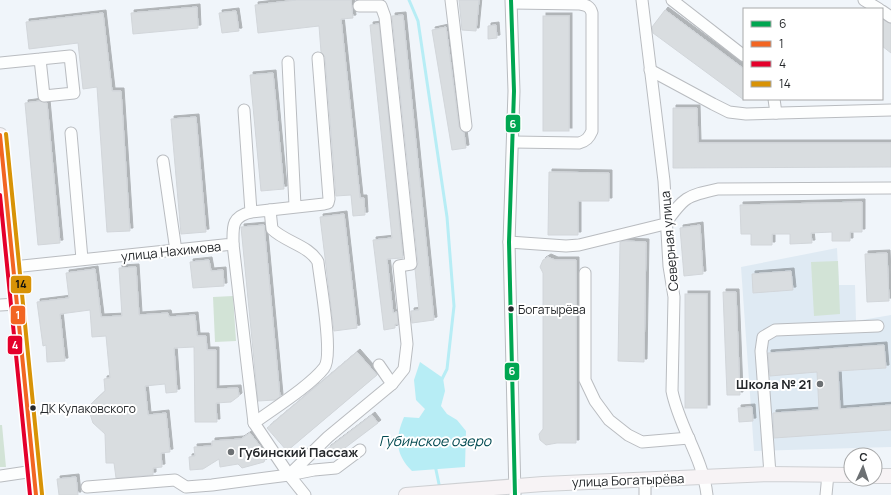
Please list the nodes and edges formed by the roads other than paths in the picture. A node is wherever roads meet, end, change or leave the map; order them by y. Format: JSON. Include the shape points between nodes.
{"nodes":[{"id":1,"x":451,"y":0,"type":"edge"},
{"id":2,"x":642,"y":0,"type":"edge"},
{"id":3,"x":672,"y":0,"type":"edge"},
{"id":4,"x":864,"y":0,"type":"edge"},
{"id":5,"x":511,"y":2,"type":"edge"},
{"id":6,"x":359,"y":6,"type":"dead end"},
{"id":7,"x":877,"y":8,"type":"edge"},
{"id":8,"x":743,"y":55,"type":"edge"},
{"id":9,"x":318,"y":58,"type":"dead end"},
{"id":10,"x":40,"y":59,"type":"dead end"},
{"id":11,"x":288,"y":62,"type":"dead end"},
{"id":12,"x":0,"y":63,"type":"edge"},
{"id":13,"x":650,"y":70,"type":"junction"},
{"id":14,"x":774,"y":100,"type":"edge"},
{"id":15,"x":244,"y":110,"type":"dead end"},
{"id":16,"x":891,"y":110,"type":"edge"},
{"id":17,"x":776,"y":113,"type":"junction"},
{"id":18,"x":466,"y":126,"type":"dead end"},
{"id":19,"x":71,"y":133,"type":"dead end"},
{"id":20,"x":0,"y":135,"type":"edge"},
{"id":21,"x":513,"y":142,"type":"junction"},
{"id":22,"x":162,"y":160,"type":"dead end"},
{"id":23,"x":891,"y":188,"type":"edge"},
{"id":24,"x":295,"y":206,"type":"junction"},
{"id":25,"x":270,"y":210,"type":"junction"},
{"id":26,"x":251,"y":212,"type":"junction"},
{"id":27,"x":666,"y":224,"type":"junction"},
{"id":28,"x":509,"y":242,"type":"junction"},
{"id":29,"x":233,"y":244,"type":"junction"},
{"id":30,"x":176,"y":251,"type":"junction"},
{"id":31,"x":82,"y":259,"type":"junction"},
{"id":32,"x":13,"y":267,"type":"junction"},
{"id":33,"x":585,"y":273,"type":"dead end"},
{"id":34,"x":17,"y":304,"type":"junction"},
{"id":35,"x":0,"y":305,"type":"edge"},
{"id":36,"x":878,"y":326,"type":"dead end"},
{"id":37,"x":379,"y":365,"type":"dead end"},
{"id":38,"x":392,"y":384,"type":"junction"},
{"id":39,"x":254,"y":423,"type":"junction"},
{"id":40,"x":689,"y":438,"type":"junction"},
{"id":41,"x":360,"y":450,"type":"dead end"},
{"id":42,"x":34,"y":471,"type":"junction"},
{"id":43,"x":770,"y":474,"type":"junction"},
{"id":44,"x":828,"y":474,"type":"junction"},
{"id":45,"x":289,"y":475,"type":"junction"},
{"id":46,"x":843,"y":475,"type":"edge"},
{"id":47,"x":0,"y":476,"type":"edge"},
{"id":48,"x":705,"y":478,"type":"junction"},
{"id":49,"x":645,"y":479,"type":"junction"},
{"id":50,"x":87,"y":487,"type":"dead end"},
{"id":51,"x":515,"y":490,"type":"edge"},
{"id":52,"x":36,"y":495,"type":"edge"},
{"id":53,"x":305,"y":495,"type":"edge"},
{"id":54,"x":406,"y":495,"type":"edge"},
{"id":55,"x":645,"y":495,"type":"edge"},
{"id":56,"x":707,"y":495,"type":"edge"},
{"id":57,"x":826,"y":495,"type":"edge"}],
"edges":[{"from":1,"to":18,"type":"street"},
{"from":2,"to":13,"type":"street","name":"Северная улица"},
{"from":3,"to":8,"type":"street"},
{"from":4,"to":7,"type":"street"},
{"from":5,"to":21,"type":"street"},
{"from":5,"to":21,"type":"street","via":[[580,4],[590,8],[592,13],[590,137],[579,143]]},
{"from":6,"to":38,"type":"street","via":[[381,6],[385,17],[411,264],[399,266],[407,344],[404,369]]},
{"from":9,"to":24,"type":"street","via":[[329,199],[328,203],[324,204]]},
{"from":10,"to":12,"type":"street"},
{"from":11,"to":24,"type":"street"},
{"from":13,"to":17,"type":"street","via":[[729,112]]},
{"from":13,"to":27,"type":"street","name":"Северная улица","via":[[664,181]]},
{"from":14,"to":17,"type":"street"},
{"from":15,"to":26,"type":"street"},
{"from":16,"to":17,"type":"street"},
{"from":19,"to":31,"type":"street"},
{"from":20,"to":32,"type":"main road"},
{"from":21,"to":28,"type":"street"},
{"from":22,"to":30,"type":"street"},
{"from":23,"to":27,"type":"street","via":[[718,189],[695,194],[680,203]]},
{"from":24,"to":25,"type":"street"},
{"from":25,"to":26,"type":"street"},
{"from":25,"to":39,"type":"street","via":[[272,229],[314,255],[318,262],[328,358],[325,368]]},
{"from":26,"to":29,"type":"street","name":"улица Нахимова","via":[[241,214],[234,224]]},
{"from":27,"to":28,"type":"street","via":[[579,245]]},
{"from":27,"to":40,"type":"street","name":"Северная улица","via":[[674,297],[672,391]]},
{"from":28,"to":51,"type":"street"},
{"from":29,"to":30,"type":"street","name":"улица Нахимова"},
{"from":29,"to":39,"type":"street"},
{"from":30,"to":31,"type":"street","name":"улица Нахимова"},
{"from":31,"to":32,"type":"street","name":"улица Нахимова"},
{"from":32,"to":34,"type":"main road"},
{"from":33,"to":40,"type":"street","via":[[585,380],[595,401],[609,420],[642,442]]},
{"from":34,"to":35,"type":"street"},
{"from":34,"to":42,"type":"main road"},
{"from":36,"to":43,"type":"street","via":[[775,330],[763,337],[761,351]]},
{"from":37,"to":38,"type":"street"},
{"from":38,"to":45,"type":"street","via":[[328,437]]},
{"from":39,"to":45,"type":"street"},
{"from":40,"to":48,"type":"street","name":"Северная улица"},
{"from":41,"to":45,"type":"street","via":[[336,468]]},
{"from":42,"to":47,"type":"street"},
{"from":42,"to":52,"type":"main road"},
{"from":43,"to":44,"type":"main road","name":"улица Богатырёва"},
{"from":43,"to":48,"type":"main road","name":"улица Богатырёва"},
{"from":44,"to":46,"type":"main road","name":"улица Богатырёва"},
{"from":44,"to":57,"type":"street"},
{"from":45,"to":50,"type":"street","via":[[212,486],[186,487],[175,480]]},
{"from":45,"to":53,"type":"street"},
{"from":48,"to":49,"type":"main road","name":"улица Богатырёва"},
{"from":48,"to":56,"type":"street","name":"Северная улица"},
{"from":49,"to":51,"type":"main road","name":"улица Богатырёва"},
{"from":49,"to":55,"type":"street"},
{"from":51,"to":54,"type":"main road","name":"улица Богатырёва","via":[[474,489]]}]}
